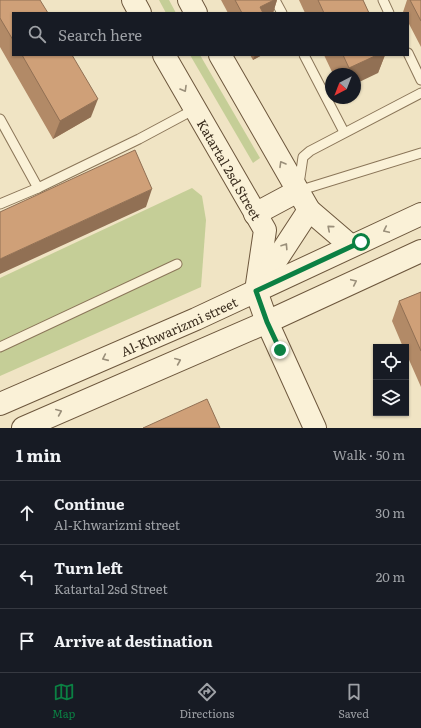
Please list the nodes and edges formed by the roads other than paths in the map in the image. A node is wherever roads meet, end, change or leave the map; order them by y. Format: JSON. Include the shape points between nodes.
{"nodes":[{"id":1,"x":133,"y":0,"type":"edge"},
{"id":2,"x":189,"y":0,"type":"edge"},
{"id":3,"x":275,"y":0,"type":"edge"},
{"id":4,"x":386,"y":1,"type":"edge"},
{"id":5,"x":139,"y":12,"type":"edge"},
{"id":6,"x":195,"y":12,"type":"edge"},
{"id":7,"x":281,"y":12,"type":"edge"},
{"id":8,"x":389,"y":12,"type":"edge"},
{"id":9,"x":409,"y":55,"type":"edge"},
{"id":10,"x":165,"y":56,"type":"edge"},
{"id":11,"x":221,"y":56,"type":"edge"},
{"id":12,"x":305,"y":56,"type":"edge"},
{"id":13,"x":421,"y":80,"type":"edge"},
{"id":14,"x":421,"y":94,"type":"edge"},
{"id":15,"x":195,"y":110,"type":"junction"},
{"id":16,"x":0,"y":119,"type":"edge"},
{"id":17,"x":344,"y":132,"type":"junction"},
{"id":18,"x":421,"y":152,"type":"edge"},
{"id":19,"x":38,"y":188,"type":"junction"},
{"id":20,"x":304,"y":201,"type":"junction"},
{"id":21,"x":0,"y":204,"type":"edge"},
{"id":22,"x":255,"y":214,"type":"junction"},
{"id":23,"x":421,"y":214,"type":"edge"},
{"id":24,"x":351,"y":246,"type":"junction"},
{"id":25,"x":421,"y":251,"type":"edge"},
{"id":26,"x":177,"y":264,"type":"dead end"},
{"id":27,"x":256,"y":291,"type":"junction"},
{"id":28,"x":318,"y":298,"type":"junction"},
{"id":29,"x":267,"y":322,"type":"junction"},
{"id":30,"x":0,"y":347,"type":"edge"},
{"id":31,"x":0,"y":404,"type":"edge"},
{"id":32,"x":23,"y":428,"type":"edge"},
{"id":33,"x":315,"y":428,"type":"edge"}],
"edges":[{"from":1,"to":5,"type":"main road"},
{"from":2,"to":6,"type":"main road"},
{"from":3,"to":7,"type":"lane"},
{"from":4,"to":8,"type":"lane"},
{"from":9,"to":13,"type":"lane"},
{"from":10,"to":15,"type":"main road","name":"Katartal 2sd Street","one_way":true},
{"from":20,"to":11,"type":"main road","one_way":true},
{"from":12,"to":17,"type":"lane"},
{"from":14,"to":17,"type":"lane"},
{"from":15,"to":19,"type":"lane"},
{"from":15,"to":22,"type":"main road","name":"Katartal 2sd Street"},
{"from":16,"to":19,"type":"lane"},
{"from":17,"to":20,"type":"lane","via":[[303,157]]},
{"from":18,"to":20,"type":"lane"},
{"from":19,"to":21,"type":"lane"},
{"from":20,"to":22,"type":"main road"},
{"from":24,"to":20,"type":"main road","one_way":true},
{"from":27,"to":20,"type":"main road","one_way":true},
{"from":22,"to":27,"type":"main road","name":"Katartal 2sd Street","via":[[264,230]]},
{"from":23,"to":24,"type":"main road","name":"Al-Khwarizmi street","one_way":true},
{"from":24,"to":27,"type":"main road","name":"Al-Khwarizmi street"},
{"from":28,"to":25,"type":"main road","one_way":true},
{"from":26,"to":30,"type":"lane"},
{"from":27,"to":28,"type":"main road"},
{"from":27,"to":29,"type":"main road","name":"Katartal 2sd Street"},
{"from":27,"to":31,"type":"main road","name":"Al-Khwarizmi street","one_way":true},
{"from":28,"to":29,"type":"main road"},
{"from":32,"to":29,"type":"main road","one_way":true},
{"from":29,"to":33,"type":"main road","name":"Katartal 2sd Street"}]}
